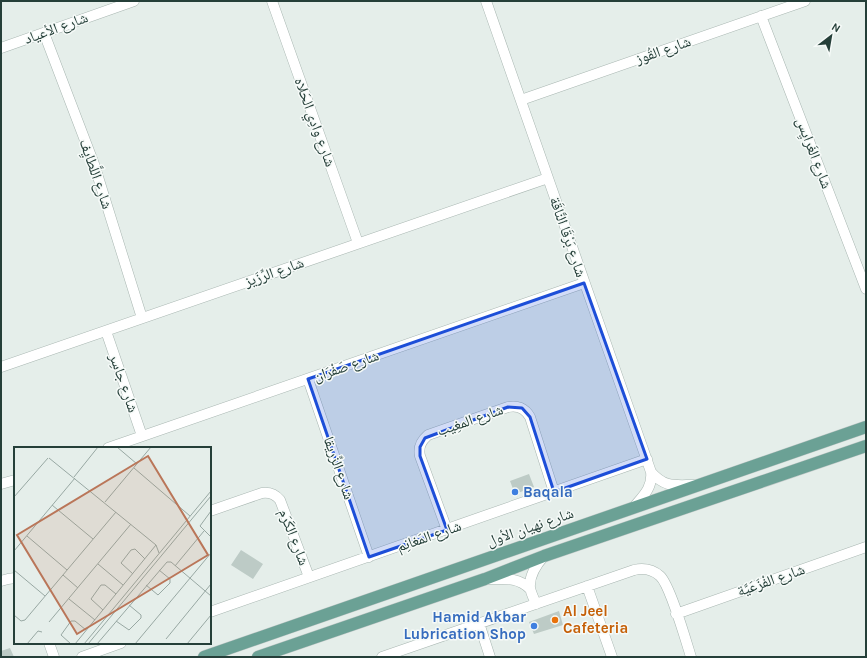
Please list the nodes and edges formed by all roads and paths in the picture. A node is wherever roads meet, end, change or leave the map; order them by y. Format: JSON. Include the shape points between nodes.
{"nodes":[{"id":1,"x":134,"y":1,"type":"edge"},
{"id":2,"x":272,"y":1,"type":"edge"},
{"id":3,"x":486,"y":1,"type":"edge"},
{"id":4,"x":805,"y":1,"type":"edge"},
{"id":5,"x":789,"y":4,"type":"edge"},
{"id":6,"x":761,"y":16,"type":"junction"},
{"id":7,"x":44,"y":33,"type":"junction"},
{"id":8,"x":1,"y":48,"type":"edge"},
{"id":9,"x":521,"y":100,"type":"junction"},
{"id":10,"x":548,"y":178,"type":"junction"},
{"id":11,"x":358,"y":243,"type":"junction"},
{"id":12,"x":584,"y":283,"type":"junction"},
{"id":13,"x":866,"y":289,"type":"edge"},
{"id":14,"x":142,"y":318,"type":"junction"},
{"id":15,"x":106,"y":331,"type":"junction"},
{"id":16,"x":1,"y":367,"type":"edge"},
{"id":17,"x":308,"y":379,"type":"junction"},
{"id":18,"x":866,"y":427,"type":"edge"},
{"id":19,"x":142,"y":436,"type":"junction"},
{"id":20,"x":866,"y":446,"type":"edge"},
{"id":21,"x":111,"y":447,"type":"edge"},
{"id":22,"x":647,"y":459,"type":"junction"},
{"id":23,"x":651,"y":472,"type":"junction"},
{"id":24,"x":14,"y":480,"type":"edge"},
{"id":25,"x":1,"y":484,"type":"edge"},
{"id":26,"x":702,"y":484,"type":"junction"},
{"id":27,"x":554,"y":492,"type":"junction"},
{"id":28,"x":633,"y":508,"type":"junction"},
{"id":29,"x":211,"y":511,"type":"edge"},
{"id":30,"x":447,"y":530,"type":"junction"},
{"id":31,"x":866,"y":547,"type":"edge"},
{"id":32,"x":369,"y":556,"type":"junction"},
{"id":33,"x":544,"y":556,"type":"junction"},
{"id":34,"x":309,"y":577,"type":"junction"},
{"id":35,"x":14,"y":578,"type":"edge"},
{"id":36,"x":485,"y":579,"type":"junction"},
{"id":37,"x":1,"y":581,"type":"edge"},
{"id":38,"x":587,"y":586,"type":"junction"},
{"id":39,"x":530,"y":589,"type":"junction"},
{"id":40,"x":536,"y":604,"type":"junction"},
{"id":41,"x":211,"y":612,"type":"edge"},
{"id":42,"x":676,"y":614,"type":"junction"},
{"id":43,"x":479,"y":623,"type":"junction"},
{"id":44,"x":49,"y":644,"type":"edge"},
{"id":45,"x":118,"y":644,"type":"edge"},
{"id":46,"x":54,"y":657,"type":"edge"},
{"id":47,"x":82,"y":657,"type":"edge"},
{"id":48,"x":204,"y":657,"type":"edge"},
{"id":49,"x":258,"y":657,"type":"edge"},
{"id":50,"x":382,"y":657,"type":"edge"},
{"id":51,"x":490,"y":657,"type":"edge"},
{"id":52,"x":612,"y":657,"type":"edge"},
{"id":53,"x":691,"y":657,"type":"edge"}],
"edges":[{"from":1,"to":7,"type":"street","name":"شارع الأعياد"},
{"from":2,"to":11,"type":"street","name":"شارع وادِي الحَلاه"},
{"from":3,"to":9,"type":"street","name":"شارع بَرْقَا النَّاقَة"},
{"from":4,"to":5,"type":"street","name":"شارع القُوز"},
{"from":5,"to":6,"type":"street","name":"شارع القُوز"},
{"from":6,"to":9,"type":"street","name":"شارع القُوز"},
{"from":6,"to":13,"type":"street","name":"شارع الغَرايِس"},
{"from":7,"to":8,"type":"street","name":"شارع الأعياد"},
{"from":7,"to":14,"type":"street","name":"شارع اللَّطايِف","via":[[94,164]]},
{"from":9,"to":10,"type":"street","name":"شارع بَرْقَا النَّاقَة"},
{"from":10,"to":11,"type":"street","name":"شارع الرِّزَيز"},
{"from":10,"to":12,"type":"street","name":"شارع بَرْقَا النَّاقَة"},
{"from":11,"to":14,"type":"street","name":"شارع الرِّزَيز"},
{"from":12,"to":17,"type":"street","name":"شارع صَفْرَان"},
{"from":12,"to":22,"type":"street","name":"شارع بَرْقَا النَّاقَة"},
{"from":14,"to":15,"type":"street","name":"شارع الرِّزَيز"},
{"from":15,"to":16,"type":"street","name":"شارع الرِّزَيز"},
{"from":15,"to":19,"type":"street","name":"شارع جاسِر"},
{"from":17,"to":19,"type":"street","name":"شارع صَفْرَان"},
{"from":17,"to":32,"type":"street","name":"شارع الزِّريقا"},
{"from":18,"to":26,"type":"main road","name":"شارع نهيان الأول"},
{"from":19,"to":21,"type":"street","name":"شارع صَفْرَان"},
{"from":20,"to":33,"type":"main road"},
{"from":22,"to":23,"type":"street","name":"شارع بَرْقَا النَّاقَة"},
{"from":22,"to":27,"type":"street","name":"شارع المَغانِم"},
{"from":23,"to":26,"type":"street","via":[[666,484]]},
{"from":23,"to":28,"type":"street","via":[[649,487]]},
{"from":24,"to":25,"type":"street"},
{"from":26,"to":28,"type":"main road","name":"شارع نهيان الأول"},
{"from":27,"to":30,"type":"street","name":"شارع المَغانِم"},
{"from":27,"to":30,"type":"street","name":"شارع المغِيب","via":[[530,416],[522,408],[508,407],[428,435],[421,444],[420,456]]},
{"from":28,"to":48,"type":"main road","name":"شارع نهيان الأول"},
{"from":29,"to":34,"type":"street","name":"شارع الكَرَم","via":[[262,493],[275,495],[280,500]]},
{"from":30,"to":32,"type":"street","name":"شارع المَغانِم"},
{"from":31,"to":42,"type":"street","name":"شارع الفْزَعَيَّة"},
{"from":32,"to":34,"type":"street","name":"شارع المَغانِم"},
{"from":33,"to":36,"type":"main road"},
{"from":33,"to":39,"type":"street","via":[[532,574]]},
{"from":34,"to":41,"type":"street","name":"شارع المَغانِم"},
{"from":35,"to":37,"type":"street"},
{"from":36,"to":39,"type":"street","via":[[514,579]]},
{"from":36,"to":49,"type":"main road"},
{"from":38,"to":40,"type":"street"},
{"from":38,"to":42,"type":"street","via":[[634,570],[647,569],[664,580]]},
{"from":38,"to":52,"type":"street"},
{"from":39,"to":40,"type":"street"},
{"from":40,"to":43,"type":"street"},
{"from":42,"to":53,"type":"street"},
{"from":43,"to":50,"type":"street"},
{"from":43,"to":51,"type":"street"},
{"from":44,"to":46,"type":"street"},
{"from":45,"to":47,"type":"street"}]}
